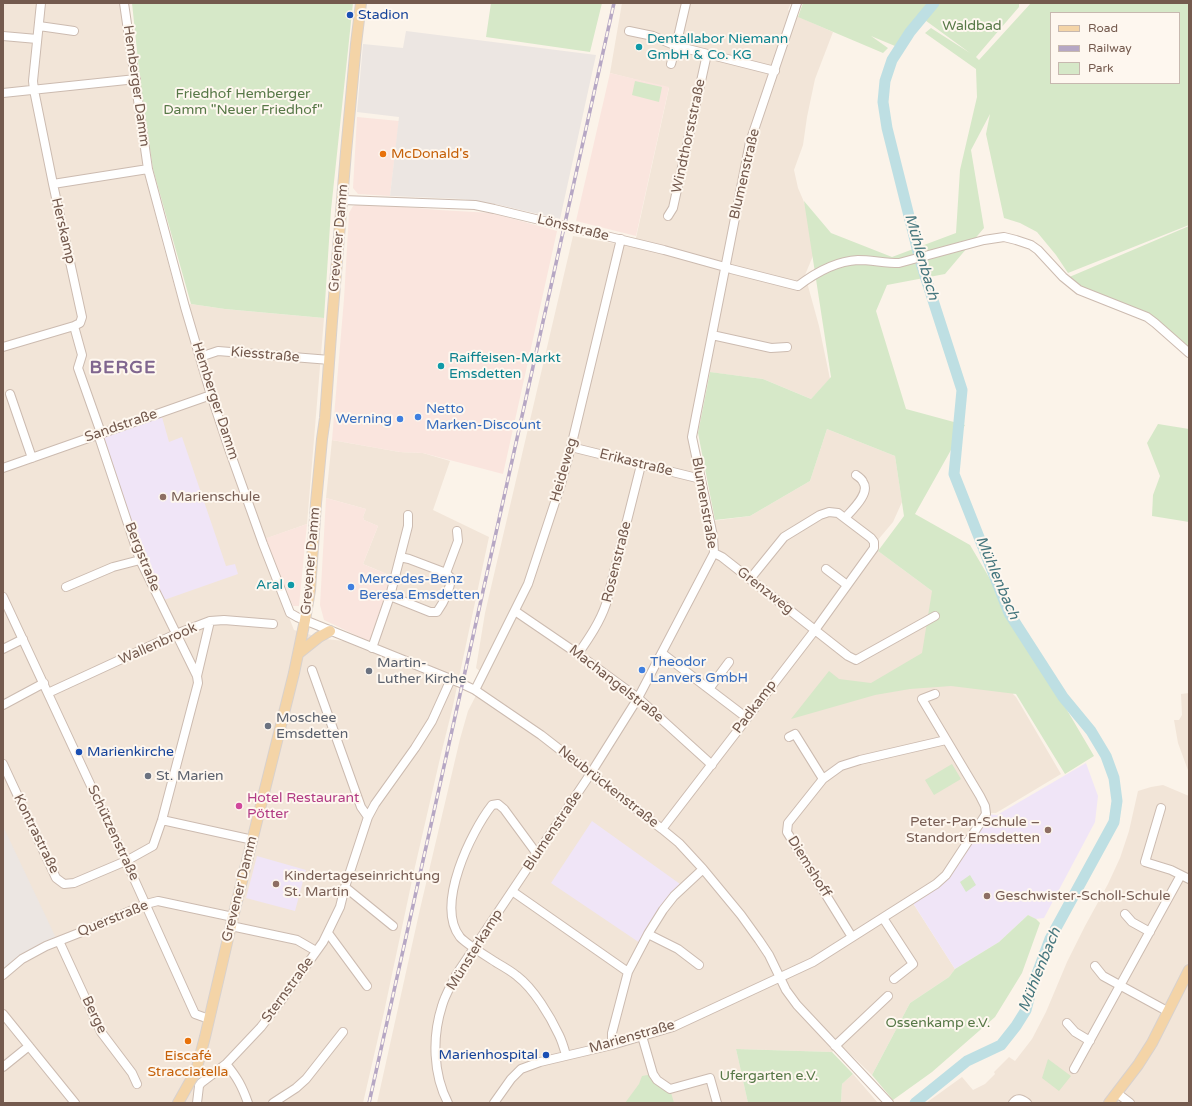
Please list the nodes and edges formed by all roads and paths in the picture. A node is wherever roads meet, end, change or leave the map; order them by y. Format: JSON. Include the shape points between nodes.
{"nodes":[{"id":1,"x":42,"y":3,"type":"edge"},
{"id":2,"x":124,"y":3,"type":"edge"},
{"id":3,"x":361,"y":3,"type":"edge"},
{"id":4,"x":686,"y":3,"type":"edge"},
{"id":5,"x":797,"y":3,"type":"edge"},
{"id":6,"x":39,"y":26,"type":"junction"},
{"id":7,"x":629,"y":31,"type":"dead end"},
{"id":8,"x":74,"y":32,"type":"dead end"},
{"id":9,"x":3,"y":36,"type":"edge"},
{"id":10,"x":37,"y":39,"type":"junction"},
{"id":11,"x":676,"y":46,"type":"junction"},
{"id":12,"x":707,"y":54,"type":"junction"},
{"id":13,"x":671,"y":64,"type":"dead end"},
{"id":14,"x":775,"y":72,"type":"junction"},
{"id":15,"x":136,"y":79,"type":"junction"},
{"id":16,"x":34,"y":90,"type":"junction"},
{"id":17,"x":3,"y":93,"type":"edge"},
{"id":18,"x":148,"y":169,"type":"junction"},
{"id":19,"x":53,"y":184,"type":"junction"},
{"id":20,"x":343,"y":200,"type":"junction"},
{"id":21,"x":668,"y":216,"type":"dead end"},
{"id":22,"x":621,"y":239,"type":"junction"},
{"id":23,"x":725,"y":267,"type":"junction"},
{"id":24,"x":74,"y":326,"type":"junction"},
{"id":25,"x":712,"y":335,"type":"junction"},
{"id":26,"x":3,"y":347,"type":"edge"},
{"id":27,"x":787,"y":347,"type":"dead end"},
{"id":28,"x":1189,"y":353,"type":"edge"},
{"id":29,"x":200,"y":356,"type":"junction"},
{"id":30,"x":330,"y":360,"type":"junction"},
{"id":31,"x":10,"y":394,"type":"dead end"},
{"id":32,"x":211,"y":395,"type":"junction"},
{"id":33,"x":100,"y":433,"type":"junction"},
{"id":34,"x":571,"y":447,"type":"junction"},
{"id":35,"x":32,"y":458,"type":"junction"},
{"id":36,"x":641,"y":465,"type":"junction"},
{"id":37,"x":3,"y":468,"type":"edge"},
{"id":38,"x":856,"y":476,"type":"dead end"},
{"id":39,"x":701,"y":479,"type":"junction"},
{"id":40,"x":408,"y":515,"type":"dead end"},
{"id":41,"x":845,"y":518,"type":"junction"},
{"id":42,"x":457,"y":531,"type":"dead end"},
{"id":43,"x":714,"y":553,"type":"junction"},
{"id":44,"x":400,"y":557,"type":"junction"},
{"id":45,"x":140,"y":560,"type":"junction"},
{"id":46,"x":826,"y":569,"type":"dead end"},
{"id":47,"x":446,"y":573,"type":"junction"},
{"id":48,"x":750,"y":579,"type":"junction"},
{"id":49,"x":847,"y":585,"type":"junction"},
{"id":50,"x":66,"y":587,"type":"dead end"},
{"id":51,"x":390,"y":596,"type":"junction"},
{"id":52,"x":3,"y":598,"type":"edge"},
{"id":53,"x":514,"y":611,"type":"junction"},
{"id":54,"x":935,"y":616,"type":"dead end"},
{"id":55,"x":305,"y":620,"type":"junction"},
{"id":56,"x":210,"y":621,"type":"junction"},
{"id":57,"x":273,"y":624,"type":"dead end"},
{"id":58,"x":815,"y":630,"type":"junction"},
{"id":59,"x":330,"y":631,"type":"junction"},
{"id":60,"x":176,"y":634,"type":"junction"},
{"id":61,"x":23,"y":639,"type":"junction"},
{"id":62,"x":372,"y":648,"type":"junction"},
{"id":63,"x":3,"y":650,"type":"edge"},
{"id":64,"x":299,"y":653,"type":"junction"},
{"id":65,"x":578,"y":654,"type":"junction"},
{"id":66,"x":662,"y":654,"type":"junction"},
{"id":67,"x":729,"y":662,"type":"dead end"},
{"id":68,"x":312,"y":670,"type":"dead end"},
{"id":69,"x":197,"y":676,"type":"junction"},
{"id":70,"x":452,"y":679,"type":"junction"},
{"id":71,"x":44,"y":683,"type":"junction"},
{"id":72,"x":709,"y":688,"type":"junction"},
{"id":73,"x":475,"y":690,"type":"junction"},
{"id":74,"x":48,"y":693,"type":"junction"},
{"id":75,"x":935,"y":694,"type":"dead end"},
{"id":76,"x":638,"y":698,"type":"junction"},
{"id":77,"x":3,"y":705,"type":"edge"},
{"id":78,"x":747,"y":718,"type":"junction"},
{"id":79,"x":789,"y":737,"type":"dead end"},
{"id":80,"x":946,"y":740,"type":"junction"},
{"id":81,"x":3,"y":764,"type":"edge"},
{"id":82,"x":712,"y":765,"type":"junction"},
{"id":83,"x":591,"y":773,"type":"junction"},
{"id":84,"x":823,"y":779,"type":"junction"},
{"id":85,"x":1161,"y":808,"type":"dead end"},
{"id":86,"x":368,"y":818,"type":"junction"},
{"id":87,"x":162,"y":820,"type":"junction"},
{"id":88,"x":662,"y":829,"type":"junction"},
{"id":89,"x":253,"y":840,"type":"junction"},
{"id":90,"x":537,"y":854,"type":"junction"},
{"id":91,"x":126,"y":861,"type":"junction"},
{"id":92,"x":702,"y":869,"type":"junction"},
{"id":93,"x":1185,"y":877,"type":"edge"},
{"id":94,"x":345,"y":887,"type":"junction"},
{"id":95,"x":512,"y":891,"type":"junction"},
{"id":96,"x":146,"y":904,"type":"junction"},
{"id":97,"x":1125,"y":914,"type":"dead end"},
{"id":98,"x":883,"y":918,"type":"junction"},
{"id":99,"x":232,"y":922,"type":"junction"},
{"id":100,"x":393,"y":926,"type":"dead end"},
{"id":101,"x":1150,"y":932,"type":"junction"},
{"id":102,"x":328,"y":933,"type":"junction"},
{"id":103,"x":648,"y":934,"type":"junction"},
{"id":104,"x":852,"y":937,"type":"junction"},
{"id":105,"x":59,"y":941,"type":"junction"},
{"id":106,"x":475,"y":948,"type":"junction"},
{"id":107,"x":316,"y":952,"type":"junction"},
{"id":108,"x":699,"y":965,"type":"dead end"},
{"id":109,"x":1095,"y":966,"type":"dead end"},
{"id":110,"x":1189,"y":970,"type":"edge"},
{"id":111,"x":628,"y":972,"type":"junction"},
{"id":112,"x":3,"y":975,"type":"edge"},
{"id":113,"x":780,"y":978,"type":"junction"},
{"id":114,"x":894,"y":979,"type":"dead end"},
{"id":115,"x":367,"y":986,"type":"dead end"},
{"id":116,"x":1121,"y":986,"type":"junction"},
{"id":117,"x":888,"y":996,"type":"dead end"},
{"id":118,"x":1168,"y":1011,"type":"junction"},
{"id":119,"x":3,"y":1014,"type":"edge"},
{"id":120,"x":209,"y":1019,"type":"junction"},
{"id":121,"x":1067,"y":1023,"type":"dead end"},
{"id":122,"x":343,"y":1032,"type":"dead end"},
{"id":123,"x":642,"y":1036,"type":"junction"},
{"id":124,"x":1090,"y":1041,"type":"junction"},
{"id":125,"x":612,"y":1044,"type":"junction"},
{"id":126,"x":29,"y":1046,"type":"junction"},
{"id":127,"x":835,"y":1046,"type":"junction"},
{"id":128,"x":566,"y":1055,"type":"junction"},
{"id":129,"x":226,"y":1064,"type":"junction"},
{"id":130,"x":3,"y":1067,"type":"edge"},
{"id":131,"x":1074,"y":1069,"type":"dead end"},
{"id":132,"x":136,"y":1084,"type":"dead end"},
{"id":133,"x":1117,"y":1093,"type":"junction"},
{"id":134,"x":75,"y":1103,"type":"edge"},
{"id":135,"x":178,"y":1103,"type":"edge"},
{"id":136,"x":197,"y":1103,"type":"edge"},
{"id":137,"x":248,"y":1103,"type":"edge"},
{"id":138,"x":273,"y":1103,"type":"edge"},
{"id":139,"x":448,"y":1103,"type":"edge"},
{"id":140,"x":494,"y":1103,"type":"edge"},
{"id":141,"x":717,"y":1103,"type":"edge"},
{"id":142,"x":888,"y":1103,"type":"edge"},
{"id":143,"x":1013,"y":1103,"type":"edge"},
{"id":144,"x":1027,"y":1103,"type":"edge"},
{"id":145,"x":1109,"y":1103,"type":"edge"},
{"id":146,"x":1130,"y":1103,"type":"edge"}],
"edges":[{"from":1,"to":6,"type":"street","name":"Herskamp"},
{"from":2,"to":15,"type":"street","name":"Hemberger Damm"},
{"from":3,"to":20,"type":"main road","name":"Grevener Damm"},
{"from":4,"to":11,"type":"street"},
{"from":5,"to":14,"type":"street","name":"Blumenstraße"},
{"from":6,"to":8,"type":"street"},
{"from":6,"to":10,"type":"street","name":"Herskamp"},
{"from":7,"to":11,"type":"street","via":[[653,36]]},
{"from":9,"to":10,"type":"street"},
{"from":10,"to":16,"type":"street","name":"Herskamp"},
{"from":11,"to":12,"type":"street"},
{"from":11,"to":13,"type":"street"},
{"from":12,"to":14,"type":"street"},
{"from":12,"to":21,"type":"street","name":"Windthorststraße","via":[[673,208]]},
{"from":14,"to":23,"type":"street","name":"Blumenstraße","via":[[750,142]]},
{"from":15,"to":16,"type":"street"},
{"from":15,"to":18,"type":"street","name":"Hemberger Damm"},
{"from":16,"to":17,"type":"street"},
{"from":16,"to":19,"type":"street","name":"Herskamp"},
{"from":18,"to":19,"type":"street"},
{"from":18,"to":29,"type":"street","name":"Hemberger Damm"},
{"from":19,"to":24,"type":"street","name":"Herskamp","via":[[82,317],[80,323]]},
{"from":20,"to":22,"type":"street","name":"Lönsstraße","via":[[475,205]]},
{"from":20,"to":30,"type":"main road","name":"Grevener Damm"},
{"from":22,"to":23,"type":"street","name":"Lönsstraße"},
{"from":22,"to":34,"type":"street","name":"Heideweg"},
{"from":23,"to":25,"type":"street","name":"Blumenstraße"},
{"from":23,"to":28,"type":"street","name":"Lönsstraße","via":[[798,286],[823,270],[850,261],[898,263],[998,238],[1010,238],[1038,250],[1063,277],[1080,290],[1147,317]]},
{"from":24,"to":26,"type":"street"},
{"from":24,"to":33,"type":"street","name":"Bergstraße","via":[[82,355],[78,368]]},
{"from":25,"to":27,"type":"street","via":[[771,348]]},
{"from":25,"to":39,"type":"street","name":"Blumenstraße","via":[[692,437]]},
{"from":29,"to":30,"type":"street","name":"Kiesstraße","via":[[218,351]]},
{"from":29,"to":32,"type":"street","name":"Hemberger Damm"},
{"from":30,"to":55,"type":"main road","name":"Grevener Damm","via":[[310,590]]},
{"from":31,"to":35,"type":"street"},
{"from":32,"to":33,"type":"street","name":"Sandstraße"},
{"from":32,"to":55,"type":"street","name":"Hemberger Damm","via":[[288,608],[297,618]]},
{"from":33,"to":35,"type":"street","name":"Sandstraße"},
{"from":33,"to":45,"type":"street","name":"Bergstraße"},
{"from":34,"to":36,"type":"street","name":"Erikastraße"},
{"from":34,"to":53,"type":"street","name":"Heideweg","via":[[528,584]]},
{"from":35,"to":37,"type":"street","name":"Sandstraße"},
{"from":36,"to":39,"type":"street","name":"Erikastraße"},
{"from":36,"to":65,"type":"street","name":"Rosenstraße","via":[[603,613]]},
{"from":38,"to":41,"type":"street","via":[[865,484],[864,495]]},
{"from":39,"to":43,"type":"street","name":"Blumenstraße"},
{"from":40,"to":44,"type":"street","via":[[408,526]]},
{"from":41,"to":48,"type":"street","via":[[838,513],[829,512],[784,537]]},
{"from":41,"to":49,"type":"street","name":"Padkamp","via":[[874,542],[874,548]]},
{"from":42,"to":47,"type":"street","via":[[458,540]]},
{"from":43,"to":48,"type":"street","name":"Grenzweg"},
{"from":43,"to":66,"type":"street","name":"Blumenstraße"},
{"from":44,"to":47,"type":"street"},
{"from":44,"to":51,"type":"street"},
{"from":45,"to":50,"type":"street","via":[[113,567]]},
{"from":45,"to":60,"type":"street","name":"Bergstraße"},
{"from":46,"to":49,"type":"street"},
{"from":47,"to":51,"type":"street","via":[[451,578],[450,585],[437,612],[430,612]]},
{"from":48,"to":58,"type":"street","name":"Grenzweg"},
{"from":49,"to":58,"type":"street","name":"Padkamp"},
{"from":51,"to":62,"type":"street"},
{"from":52,"to":61,"type":"street","name":"Schützenstraße"},
{"from":53,"to":65,"type":"street","name":"Machangelstraße"},
{"from":53,"to":73,"type":"street","name":"Heideweg"},
{"from":54,"to":58,"type":"street","name":"Grenzweg","via":[[856,660]]},
{"from":55,"to":59,"type":"street","name":"Neubrückenstraße"},
{"from":55,"to":64,"type":"main road","name":"Grevener Damm"},
{"from":56,"to":57,"type":"street","name":"Wallenbrook"},
{"from":56,"to":60,"type":"street","name":"Wallenbrook"},
{"from":56,"to":69,"type":"street"},
{"from":58,"to":78,"type":"street","name":"Padkamp"},
{"from":59,"to":62,"type":"street","name":"Neubrückenstraße"},
{"from":59,"to":64,"type":"main road","via":[[319,636]]},
{"from":60,"to":69,"type":"street","name":"Bergstraße"},
{"from":60,"to":74,"type":"street","name":"Wallenbrook"},
{"from":61,"to":63,"type":"street"},
{"from":61,"to":71,"type":"street","name":"Schützenstraße"},
{"from":62,"to":70,"type":"street","name":"Neubrückenstraße"},
{"from":64,"to":89,"type":"main road","name":"Grevener Damm"},
{"from":65,"to":76,"type":"street","name":"Machangelstraße"},
{"from":66,"to":72,"type":"street"},
{"from":66,"to":76,"type":"street","name":"Blumenstraße"},
{"from":67,"to":72,"type":"street"},
{"from":68,"to":86,"type":"street","via":[[361,807]]},
{"from":69,"to":87,"type":"street","via":[[198,683]]},
{"from":70,"to":73,"type":"street","name":"Neubrückenstraße"},
{"from":70,"to":86,"type":"street","name":"Sternstraße","via":[[432,721]]},
{"from":71,"to":74,"type":"street","name":"Schützenstraße"},
{"from":71,"to":77,"type":"street"},
{"from":72,"to":78,"type":"street"},
{"from":73,"to":83,"type":"street","name":"Neubrückenstraße"},
{"from":74,"to":91,"type":"street","name":"Schützenstraße"},
{"from":75,"to":80,"type":"street","via":[[922,700]]},
{"from":76,"to":82,"type":"street","name":"Machangelstraße"},
{"from":76,"to":83,"type":"street","name":"Blumenstraße"},
{"from":78,"to":82,"type":"street","name":"Padkamp"},
{"from":79,"to":84,"type":"street","via":[[795,734]]},
{"from":80,"to":84,"type":"street","name":"Diemshoff","via":[[841,766]]},
{"from":80,"to":98,"type":"street","via":[[985,806],[986,814],[946,875]]},
{"from":81,"to":91,"type":"street","name":"Kontrastraße","via":[[56,878],[64,884],[74,883]]},
{"from":82,"to":88,"type":"street","name":"Padkamp"},
{"from":83,"to":88,"type":"street","name":"Neubrückenstraße"},
{"from":83,"to":90,"type":"street","name":"Blumenstraße"},
{"from":84,"to":104,"type":"street","name":"Diemshoff","via":[[788,823],[787,832]]},
{"from":85,"to":93,"type":"street","via":[[1145,862]]},
{"from":86,"to":94,"type":"street","name":"Sternstraße"},
{"from":87,"to":89,"type":"street"},
{"from":87,"to":91,"type":"street","via":[[153,846]]},
{"from":88,"to":92,"type":"street","name":"Neubrückenstraße","via":[[679,843]]},
{"from":89,"to":99,"type":"main road","name":"Grevener Damm"},
{"from":90,"to":95,"type":"street","name":"Blumenstraße"},
{"from":90,"to":106,"type":"street","via":[[504,809],[498,804],[492,805],[475,830],[462,858],[452,905],[454,928],[461,938]]},
{"from":91,"to":96,"type":"street","name":"Schützenstraße"},
{"from":92,"to":103,"type":"street","via":[[674,896]]},
{"from":92,"to":113,"type":"street","name":"Neubrückenstraße","via":[[759,940]]},
{"from":93,"to":101,"type":"street"},
{"from":94,"to":100,"type":"street"},
{"from":94,"to":102,"type":"street","name":"Sternstraße","via":[[340,907]]},
{"from":95,"to":106,"type":"street","name":"Münsterkamp"},
{"from":95,"to":111,"type":"street"},
{"from":96,"to":99,"type":"street","name":"Querstraße","via":[[158,901]]},
{"from":96,"to":105,"type":"street","name":"Querstraße"},
{"from":96,"to":120,"type":"street","name":"Schützenstraße","via":[[195,1014]]},
{"from":97,"to":101,"type":"street","via":[[1132,922]]},
{"from":98,"to":104,"type":"street"},
{"from":98,"to":114,"type":"street","via":[[913,964]]},
{"from":99,"to":107,"type":"street","name":"Querstraße","via":[[297,940]]},
{"from":99,"to":120,"type":"main road","name":"Grevener Damm"},
{"from":101,"to":116,"type":"street"},
{"from":102,"to":107,"type":"street","name":"Sternstraße"},
{"from":102,"to":115,"type":"street"},
{"from":103,"to":108,"type":"street","via":[[678,949]]},
{"from":103,"to":111,"type":"street"},
{"from":104,"to":113,"type":"street","via":[[813,962]]},
{"from":105,"to":112,"type":"street","name":"Querstraße","via":[[22,960]]},
{"from":105,"to":132,"type":"street","name":"Berge","via":[[101,1032],[132,1073]]},
{"from":106,"to":128,"type":"street","via":[[517,976],[532,990],[560,1035]]},
{"from":106,"to":139,"type":"street","name":"Münsterkamp","via":[[456,975],[438,1022],[435,1055],[439,1078]]},
{"from":107,"to":129,"type":"street","name":"Sternstraße","via":[[261,1027]]},
{"from":109,"to":116,"type":"street","via":[[1103,976]]},
{"from":110,"to":118,"type":"main road"},
{"from":111,"to":125,"type":"street","via":[[612,1033]]},
{"from":113,"to":123,"type":"street","name":"Marienstraße","via":[[673,1027]]},
{"from":113,"to":127,"type":"street","name":"Neubrückenstraße","via":[[797,1005]]},
{"from":116,"to":118,"type":"street"},
{"from":116,"to":124,"type":"street"},
{"from":117,"to":127,"type":"street"},
{"from":118,"to":133,"type":"main road","via":[[1152,1043]]},
{"from":119,"to":126,"type":"street"},
{"from":120,"to":135,"type":"main road","name":"Grevener Damm","via":[[196,1071]]},
{"from":121,"to":124,"type":"street","via":[[1075,1032]]},
{"from":122,"to":138,"type":"street","via":[[306,1079]]},
{"from":123,"to":125,"type":"street","name":"Marienstraße"},
{"from":123,"to":141,"type":"street","via":[[657,1080],[670,1089],[710,1078]]},
{"from":124,"to":131,"type":"street"},
{"from":125,"to":128,"type":"street","name":"Marienstraße"},
{"from":126,"to":130,"type":"street"},
{"from":126,"to":134,"type":"street"},
{"from":127,"to":142,"type":"street","name":"Neubrückenstraße"},
{"from":128,"to":140,"type":"street","name":"Marienstraße","via":[[521,1069]]},
{"from":129,"to":136,"type":"street","name":"Sternstraße","via":[[201,1083]]},
{"from":129,"to":137,"type":"street","via":[[243,1088]]},
{"from":133,"to":145,"type":"main road"},
{"from":133,"to":146,"type":"street"},
{"from":143,"to":144,"type":"street","via":[[1018,1099]]}]}
